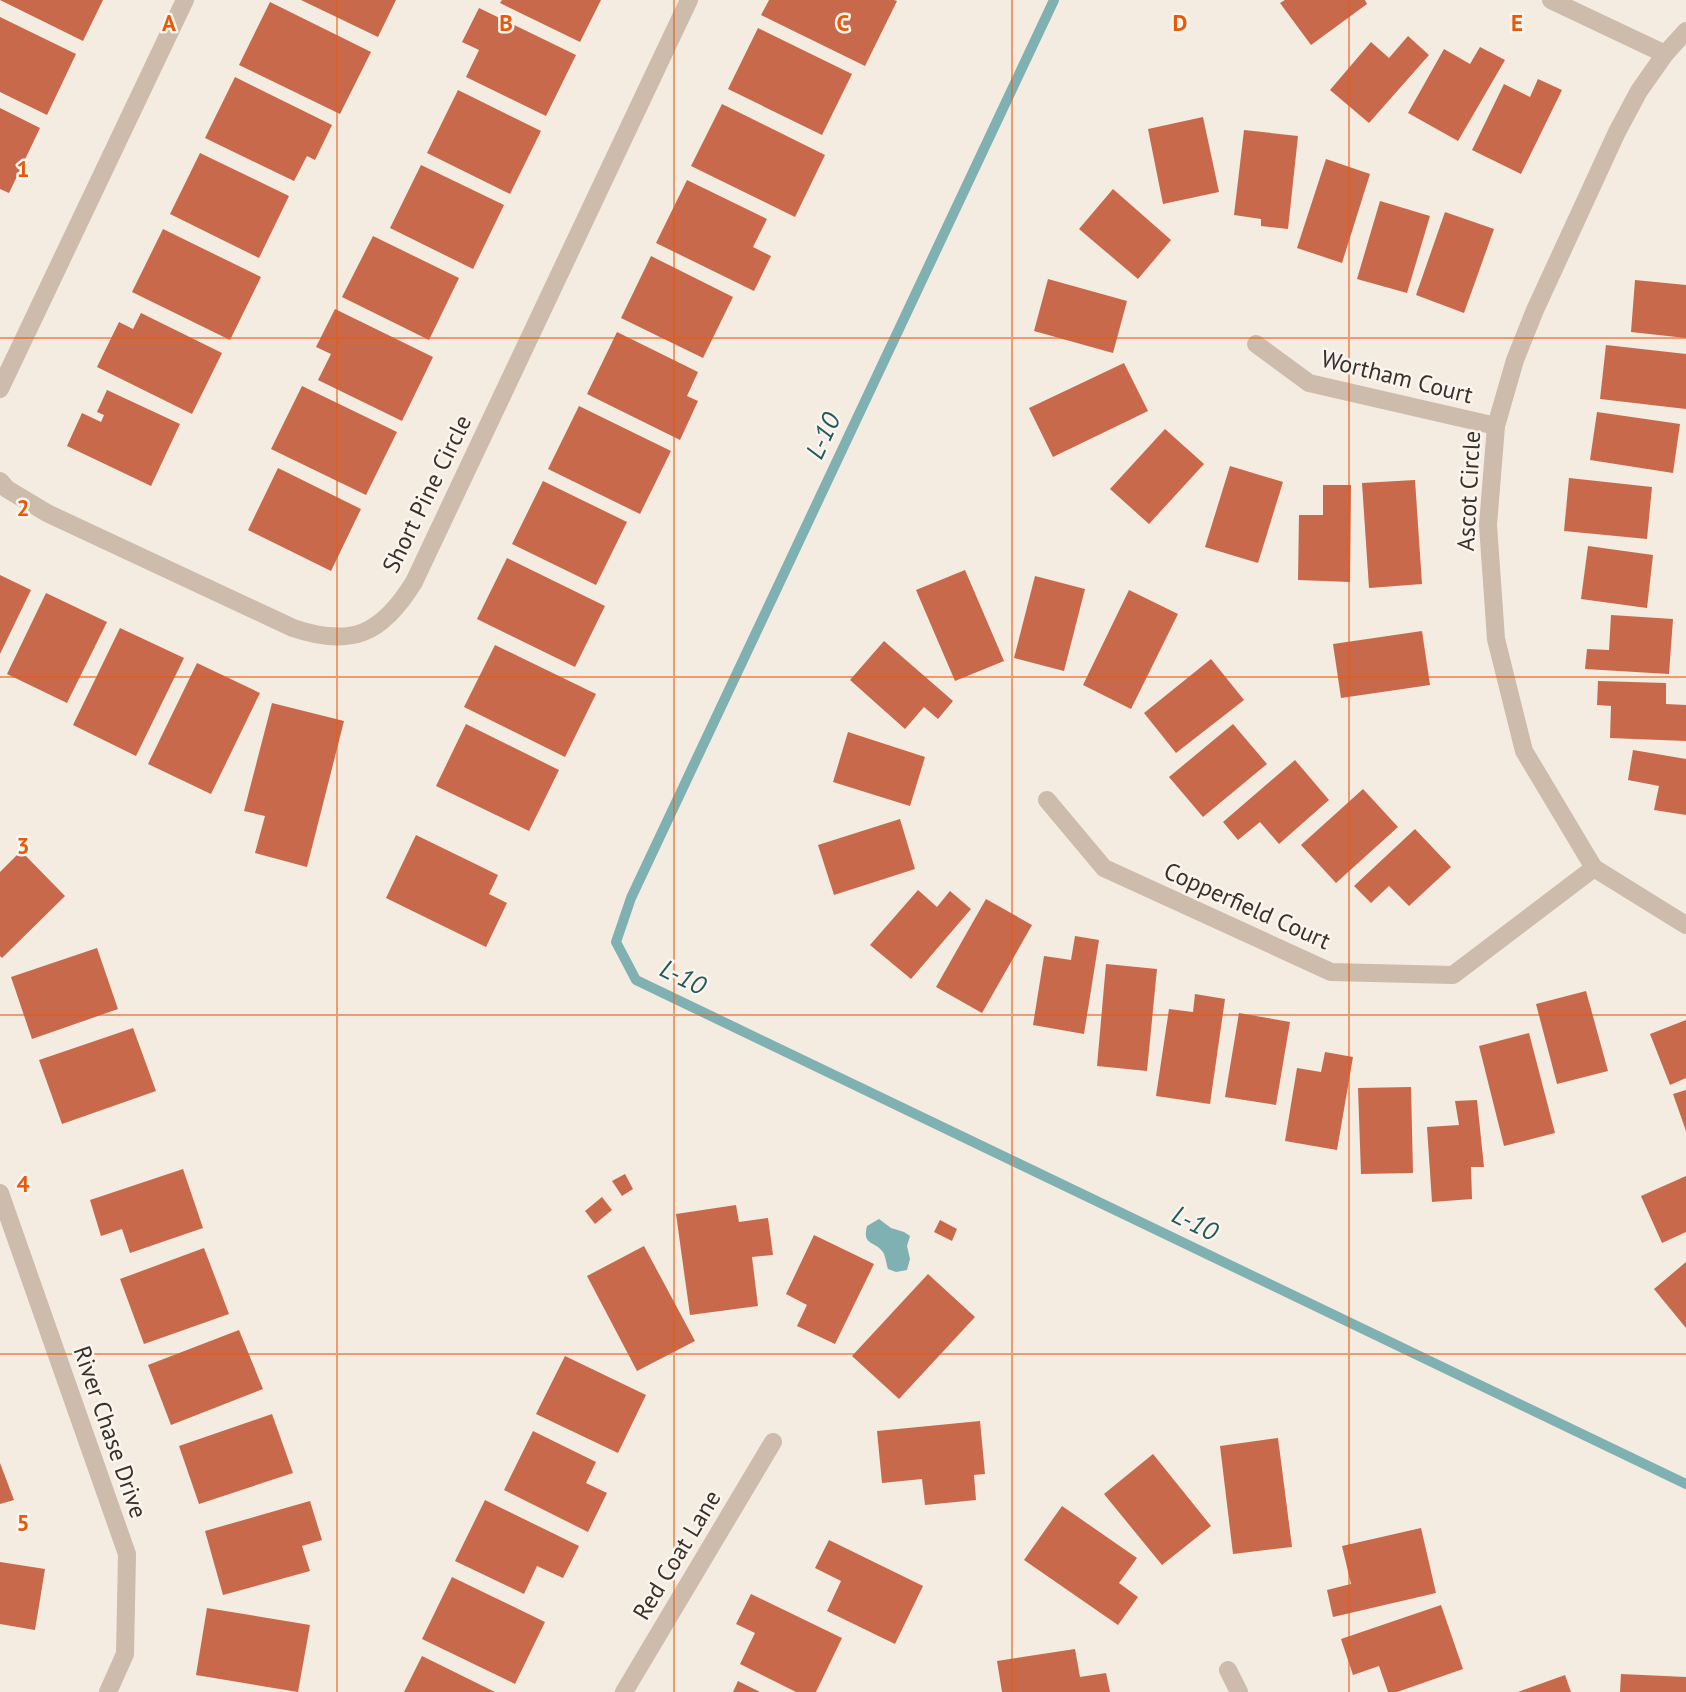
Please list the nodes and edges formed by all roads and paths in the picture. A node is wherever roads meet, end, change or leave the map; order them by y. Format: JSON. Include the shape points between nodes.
{"nodes":[{"id":1,"x":185,"y":0,"type":"edge"},
{"id":2,"x":689,"y":0,"type":"edge"},
{"id":3,"x":1551,"y":0,"type":"edge"},
{"id":4,"x":1686,"y":31,"type":"edge"},
{"id":5,"x":1665,"y":54,"type":"junction"},
{"id":6,"x":1256,"y":344,"type":"dead end"},
{"id":7,"x":0,"y":389,"type":"edge"},
{"id":8,"x":1496,"y":425,"type":"junction"},
{"id":9,"x":0,"y":481,"type":"edge"},
{"id":10,"x":1047,"y":800,"type":"dead end"},
{"id":11,"x":1594,"y":868,"type":"junction"},
{"id":12,"x":1686,"y":925,"type":"edge"},
{"id":13,"x":0,"y":1193,"type":"edge"},
{"id":14,"x":773,"y":1443,"type":"dead end"},
{"id":15,"x":1228,"y":1670,"type":"dead end"},
{"id":16,"x":108,"y":1692,"type":"edge"},
{"id":17,"x":624,"y":1692,"type":"edge"},
{"id":18,"x":1239,"y":1692,"type":"edge"}],
"edges":[{"from":1,"to":7,"type":"street"},
{"from":2,"to":9,"type":"street","name":"Short Pine Circle","via":[[414,582],[397,609],[382,622],[349,637],[293,628],[47,513]]},
{"from":3,"to":5,"type":"street"},
{"from":4,"to":5,"type":"street","name":"Ascot Circle"},
{"from":5,"to":8,"type":"street","name":"Ascot Circle","via":[[1617,132],[1535,310]]},
{"from":6,"to":8,"type":"street","name":"Wortham Court","via":[[1309,383]]},
{"from":8,"to":11,"type":"street","name":"Ascot Circle","via":[[1488,525],[1496,639],[1524,751]]},
{"from":10,"to":11,"type":"street","name":"Copperfield Court","via":[[1104,868],[1331,972],[1453,975]]},
{"from":11,"to":12,"type":"street","name":"Ascot Circle"},
{"from":13,"to":16,"type":"street","name":"River Chase Drive","via":[[127,1554],[125,1654]]},
{"from":14,"to":17,"type":"street","name":"Red Coat Lane"},
{"from":15,"to":18,"type":"street"}]}
